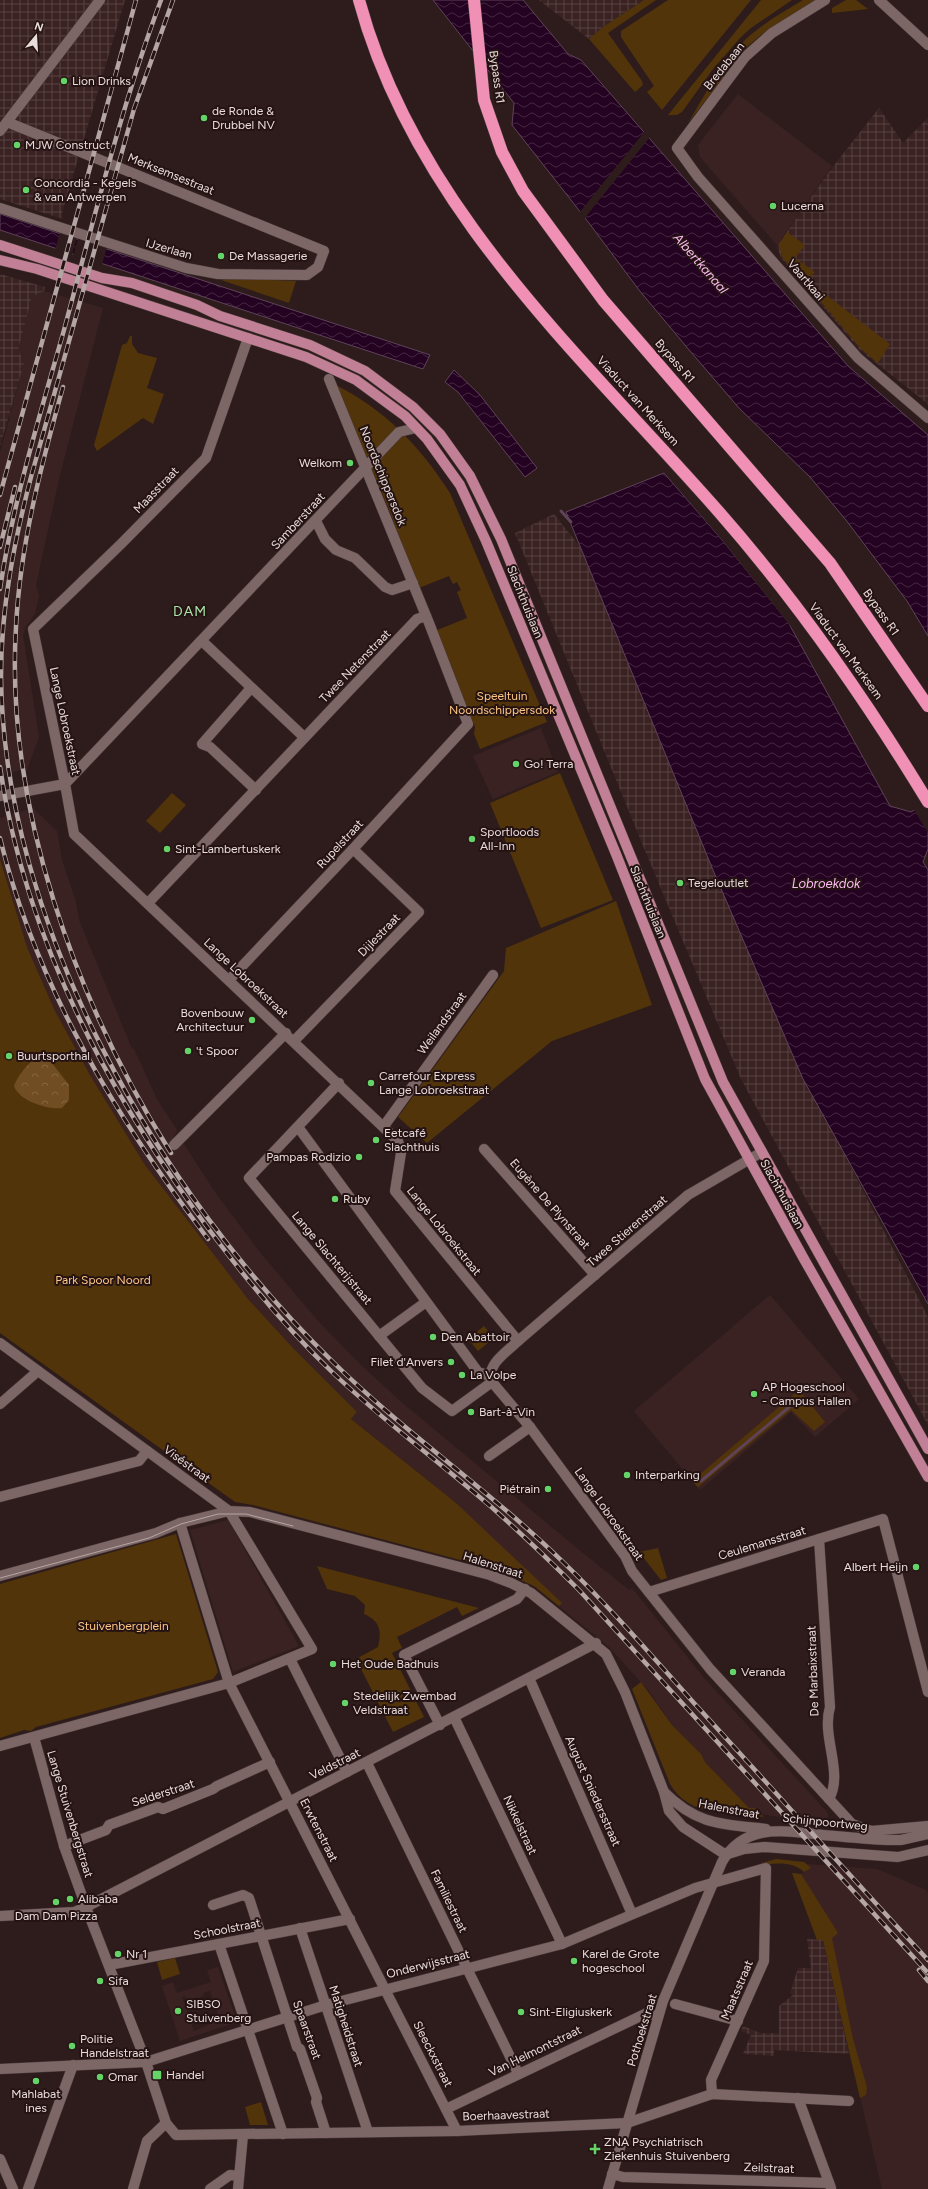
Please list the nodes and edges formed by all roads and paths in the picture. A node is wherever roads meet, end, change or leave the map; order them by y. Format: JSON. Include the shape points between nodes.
{"nodes":[{"id":1,"x":100,"y":0,"type":"edge"},
{"id":2,"x":359,"y":0,"type":"edge"},
{"id":3,"x":474,"y":0,"type":"edge"},
{"id":4,"x":825,"y":0,"type":"edge"},
{"id":5,"x":879,"y":0,"type":"edge"},
{"id":6,"x":928,"y":45,"type":"edge"},
{"id":7,"x":7,"y":122,"type":"junction"},
{"id":8,"x":0,"y":131,"type":"edge"},
{"id":9,"x":676,"y":148,"type":"joint"},
{"id":10,"x":0,"y":208,"type":"edge"},
{"id":11,"x":0,"y":245,"type":"edge"},
{"id":12,"x":324,"y":251,"type":"joint"},
{"id":13,"x":0,"y":260,"type":"edge"},
{"id":14,"x":248,"y":338,"type":"junction"},
{"id":15,"x":329,"y":379,"type":"dead end"},
{"id":16,"x":928,"y":418,"type":"edge"},
{"id":17,"x":416,"y":428,"type":"junction"},
{"id":18,"x":366,"y":468,"type":"junction"},
{"id":19,"x":316,"y":521,"type":"junction"},
{"id":20,"x":413,"y":583,"type":"junction"},
{"id":21,"x":426,"y":616,"type":"junction"},
{"id":22,"x":33,"y":629,"type":"joint"},
{"id":23,"x":202,"y":641,"type":"junction"},
{"id":24,"x":251,"y":688,"type":"junction"},
{"id":25,"x":928,"y":706,"type":"edge"},
{"id":26,"x":468,"y":724,"type":"joint"},
{"id":27,"x":304,"y":737,"type":"junction"},
{"id":28,"x":65,"y":784,"type":"junction"},
{"id":29,"x":256,"y":790,"type":"junction"},
{"id":30,"x":0,"y":796,"type":"edge"},
{"id":31,"x":928,"y":802,"type":"edge"},
{"id":32,"x":353,"y":849,"type":"junction"},
{"id":33,"x":148,"y":902,"type":"junction"},
{"id":34,"x":494,"y":975,"type":"dead end"},
{"id":35,"x":229,"y":980,"type":"junction"},
{"id":36,"x":286,"y":1033,"type":"junction"},
{"id":37,"x":294,"y":1041,"type":"junction"},
{"id":38,"x":339,"y":1083,"type":"junction"},
{"id":39,"x":384,"y":1126,"type":"junction"},
{"id":40,"x":298,"y":1127,"type":"junction"},
{"id":41,"x":174,"y":1145,"type":"dead end"},
{"id":42,"x":484,"y":1149,"type":"dead end"},
{"id":43,"x":762,"y":1152,"type":"junction"},
{"id":44,"x":748,"y":1160,"type":"junction"},
{"id":45,"x":595,"y":1275,"type":"junction"},
{"id":46,"x":426,"y":1302,"type":"junction"},
{"id":47,"x":379,"y":1336,"type":"junction"},
{"id":48,"x":518,"y":1341,"type":"junction"},
{"id":49,"x":0,"y":1343,"type":"edge"},
{"id":50,"x":38,"y":1371,"type":"junction"},
{"id":51,"x":491,"y":1379,"type":"junction"},
{"id":52,"x":0,"y":1404,"type":"edge"},
{"id":53,"x":530,"y":1426,"type":"junction"},
{"id":54,"x":928,"y":1450,"type":"edge"},
{"id":55,"x":147,"y":1451,"type":"junction"},
{"id":56,"x":489,"y":1456,"type":"dead end"},
{"id":57,"x":928,"y":1477,"type":"edge"},
{"id":58,"x":0,"y":1497,"type":"edge"},
{"id":59,"x":229,"y":1511,"type":"junction"},
{"id":60,"x":180,"y":1523,"type":"junction"},
{"id":61,"x":819,"y":1539,"type":"junction"},
{"id":62,"x":0,"y":1576,"type":"edge"},
{"id":63,"x":525,"y":1589,"type":"junction"},
{"id":64,"x":649,"y":1592,"type":"junction"},
{"id":65,"x":596,"y":1643,"type":"junction"},
{"id":66,"x":290,"y":1659,"type":"junction"},
{"id":67,"x":529,"y":1678,"type":"junction"},
{"id":68,"x":229,"y":1683,"type":"junction"},
{"id":69,"x":928,"y":1692,"type":"edge"},
{"id":70,"x":454,"y":1717,"type":"junction"},
{"id":71,"x":440,"y":1725,"type":"junction"},
{"id":72,"x":34,"y":1737,"type":"junction"},
{"id":73,"x":0,"y":1746,"type":"edge"},
{"id":74,"x":270,"y":1762,"type":"junction"},
{"id":75,"x":367,"y":1762,"type":"junction"},
{"id":76,"x":347,"y":1772,"type":"junction"},
{"id":77,"x":664,"y":1792,"type":"junction"},
{"id":78,"x":829,"y":1799,"type":"junction"},
{"id":79,"x":290,"y":1802,"type":"junction"},
{"id":80,"x":928,"y":1826,"type":"edge"},
{"id":81,"x":774,"y":1830,"type":"junction"},
{"id":82,"x":928,"y":1834,"type":"edge"},
{"id":83,"x":64,"y":1846,"type":"junction"},
{"id":84,"x":928,"y":1850,"type":"edge"},
{"id":85,"x":726,"y":1855,"type":"junction"},
{"id":86,"x":714,"y":1883,"type":"junction"},
{"id":87,"x":213,"y":1905,"type":"dead end"},
{"id":88,"x":86,"y":1907,"type":"junction"},
{"id":89,"x":632,"y":1914,"type":"junction"},
{"id":90,"x":0,"y":1916,"type":"edge"},
{"id":91,"x":350,"y":1919,"type":"junction"},
{"id":92,"x":300,"y":1928,"type":"junction"},
{"id":93,"x":260,"y":1936,"type":"junction"},
{"id":94,"x":219,"y":1944,"type":"junction"},
{"id":95,"x":562,"y":1944,"type":"junction"},
{"id":96,"x":109,"y":1965,"type":"junction"},
{"id":97,"x":467,"y":1968,"type":"junction"},
{"id":98,"x":385,"y":1988,"type":"junction"},
{"id":99,"x":675,"y":2004,"type":"dead end"},
{"id":100,"x":326,"y":2005,"type":"junction"},
{"id":101,"x":658,"y":2016,"type":"junction"},
{"id":102,"x":288,"y":2017,"type":"junction"},
{"id":103,"x":738,"y":2021,"type":"junction"},
{"id":104,"x":247,"y":2030,"type":"junction"},
{"id":105,"x":146,"y":2062,"type":"junction"},
{"id":106,"x":73,"y":2065,"type":"junction"},
{"id":107,"x":0,"y":2069,"type":"edge"},
{"id":108,"x":518,"y":2073,"type":"junction"},
{"id":109,"x":712,"y":2094,"type":"junction"},
{"id":110,"x":798,"y":2098,"type":"junction"},
{"id":111,"x":849,"y":2101,"type":"dead end"},
{"id":112,"x":446,"y":2109,"type":"junction"},
{"id":113,"x":166,"y":2123,"type":"junction"},
{"id":114,"x":627,"y":2123,"type":"junction"},
{"id":115,"x":457,"y":2130,"type":"junction"},
{"id":116,"x":368,"y":2132,"type":"junction"},
{"id":117,"x":326,"y":2133,"type":"junction"},
{"id":118,"x":283,"y":2134,"type":"junction"},
{"id":119,"x":243,"y":2135,"type":"junction"},
{"id":120,"x":0,"y":2159,"type":"edge"},
{"id":121,"x":612,"y":2174,"type":"junction"},
{"id":122,"x":239,"y":2176,"type":"junction"},
{"id":123,"x":830,"y":2186,"type":"edge"},
{"id":124,"x":13,"y":2189,"type":"edge"},
{"id":125,"x":28,"y":2189,"type":"edge"},
{"id":126,"x":133,"y":2189,"type":"edge"},
{"id":127,"x":210,"y":2189,"type":"edge"},
{"id":128,"x":238,"y":2189,"type":"edge"},
{"id":129,"x":608,"y":2189,"type":"edge"}],
"edges":[{"from":1,"to":7,"type":"street"},
{"from":2,"to":31,"type":"highway","name":"Viaduct van Merksem","via":[[378,58],[401,112],[428,162],[472,228],[544,317],[768,569],[859,692]]},
{"from":3,"to":25,"type":"highway","name":"Bypass R1","via":[[484,100],[502,152],[523,191],[603,300],[830,563]]},
{"from":4,"to":9,"type":"street","name":"Bredabaan","via":[[772,33],[746,57]]},
{"from":5,"to":6,"type":"street"},
{"from":7,"to":8,"type":"street"},
{"from":7,"to":12,"type":"street","name":"Merksemsestraat"},
{"from":9,"to":16,"type":"street","name":"Vaartkaai","via":[[858,358]]},
{"from":10,"to":12,"type":"street","name":"IJzerlaan","via":[[186,268],[218,274],[307,275],[318,267]]},
{"from":11,"to":43,"type":"main road","name":"Slachthuislaan","via":[[102,278],[132,283],[197,304],[220,316],[329,353],[365,371],[413,407],[440,434],[470,476],[501,539],[723,1082]]},
{"from":13,"to":14,"type":"main road","name":"Slachthuislaan","via":[[36,269]]},
{"from":14,"to":17,"type":"main road","name":"Slachthuislaan","via":[[324,364],[356,380]]},
{"from":14,"to":22,"type":"street","name":"Maasstraat","via":[[206,458]]},
{"from":15,"to":18,"type":"street","name":"Noordschippersdok"},
{"from":17,"to":18,"type":"street","name":"Samberstraat","via":[[399,432]]},
{"from":17,"to":44,"type":"main road","name":"Slachthuislaan","via":[[440,455],[477,522],[616,854],[705,1079]]},
{"from":18,"to":19,"type":"street","name":"Samberstraat"},
{"from":18,"to":20,"type":"street","name":"Noordschippersdok"},
{"from":19,"to":20,"type":"street","via":[[325,539],[336,550],[355,558],[385,587],[392,590]]},
{"from":19,"to":23,"type":"street","name":"Samberstraat"},
{"from":20,"to":21,"type":"street","name":"Noordschippersdok"},
{"from":21,"to":26,"type":"street","name":"Noordschippersdok"},
{"from":21,"to":27,"type":"street","name":"Twee Netenstraat","via":[[418,619]]},
{"from":22,"to":28,"type":"street","name":"Lange Lobroekstraat"},
{"from":23,"to":24,"type":"street"},
{"from":23,"to":28,"type":"street","name":"Samberstraat"},
{"from":24,"to":27,"type":"street"},
{"from":24,"to":29,"type":"street","via":[[202,744],[210,747]]},
{"from":26,"to":32,"type":"street","name":"Rupelstraat"},
{"from":27,"to":29,"type":"street","name":"Twee Netenstraat"},
{"from":28,"to":30,"type":"street"},
{"from":28,"to":33,"type":"street","name":"Lange Lobroekstraat","via":[[74,834]]},
{"from":29,"to":33,"type":"street","name":"Twee Netenstraat"},
{"from":32,"to":35,"type":"street","name":"Rupelstraat"},
{"from":32,"to":37,"type":"street","name":"Dijlestraat","via":[[419,912]]},
{"from":33,"to":35,"type":"street","name":"Lange Lobroekstraat"},
{"from":34,"to":39,"type":"street","name":"Weilandstraat"},
{"from":35,"to":36,"type":"street","name":"Lange Lobroekstraat"},
{"from":36,"to":37,"type":"street","name":"Lange Lobroekstraat"},
{"from":36,"to":41,"type":"street"},
{"from":37,"to":38,"type":"street","name":"Lange Lobroekstraat"},
{"from":38,"to":39,"type":"street","name":"Lange Lobroekstraat"},
{"from":38,"to":40,"type":"street","name":"Lange Slachterijstraat"},
{"from":39,"to":48,"type":"street","name":"Lange Lobroekstraat","via":[[398,1141],[401,1153],[395,1191]]},
{"from":40,"to":46,"type":"street","name":"Lange Lobroekstraat"},
{"from":40,"to":47,"type":"street","name":"Lange Slachterijstraat","via":[[249,1178]]},
{"from":42,"to":45,"type":"street","name":"Eugène De Plynstraat"},
{"from":43,"to":44,"type":"street","name":"Twee Stierenstraat"},
{"from":43,"to":54,"type":"main road","name":"Slachthuislaan"},
{"from":44,"to":45,"type":"street","name":"Twee Stierenstraat","via":[[688,1195]]},
{"from":44,"to":57,"type":"main road","name":"Slachthuislaan"},
{"from":45,"to":48,"type":"street","name":"Twee Stierenstraat"},
{"from":46,"to":47,"type":"street"},
{"from":46,"to":51,"type":"street","name":"Lange Lobroekstraat","via":[[478,1372]]},
{"from":47,"to":51,"type":"street","name":"Lange Slachterijstraat","via":[[422,1388],[452,1411]]},
{"from":48,"to":51,"type":"street","via":[[491,1367]]},
{"from":49,"to":50,"type":"street","name":"Viséstraat"},
{"from":50,"to":52,"type":"street"},
{"from":50,"to":55,"type":"street","name":"Viséstraat"},
{"from":51,"to":53,"type":"street","name":"Lange Lobroekstraat"},
{"from":53,"to":56,"type":"street"},
{"from":53,"to":64,"type":"street","name":"Lange Lobroekstraat"},
{"from":55,"to":58,"type":"street","via":[[139,1461]]},
{"from":55,"to":59,"type":"street","name":"Viséstraat"},
{"from":59,"to":60,"type":"street"},
{"from":59,"to":63,"type":"street","name":"Halenstraat","via":[[250,1512],[411,1554],[497,1578]]},
{"from":59,"to":66,"type":"street","name":"Viséstraat","via":[[312,1650]]},
{"from":60,"to":62,"type":"street","via":[[156,1533]]},
{"from":60,"to":68,"type":"street"},
{"from":61,"to":64,"type":"street","name":"Ceulemansstraat"},
{"from":61,"to":69,"type":"street","name":"Ceulemansstraat","via":[[883,1519]]},
{"from":61,"to":78,"type":"street","name":"De Marbaixstraat","via":[[830,1707],[830,1756],[833,1762],[834,1790]]},
{"from":63,"to":65,"type":"street","name":"Halenstraat"},
{"from":63,"to":71,"type":"street","via":[[517,1599],[404,1655]]},
{"from":64,"to":78,"type":"street","name":"Lange Lobroekstraat","via":[[710,1669]]},
{"from":65,"to":67,"type":"street","name":"Veldstraat"},
{"from":65,"to":77,"type":"street","name":"Halenstraat","via":[[614,1666]]},
{"from":66,"to":68,"type":"street"},
{"from":66,"to":76,"type":"street"},
{"from":67,"to":70,"type":"street","name":"Veldstraat"},
{"from":67,"to":89,"type":"street","name":"August Sniedersstraat"},
{"from":68,"to":72,"type":"street"},
{"from":68,"to":74,"type":"street","name":"Erwtenstraat"},
{"from":70,"to":71,"type":"street","name":"Veldstraat"},
{"from":70,"to":95,"type":"street","name":"Nikkelstraat"},
{"from":71,"to":75,"type":"street","name":"Veldstraat"},
{"from":72,"to":73,"type":"street"},
{"from":72,"to":83,"type":"street","name":"Lange Stuivenbergstraat"},
{"from":74,"to":79,"type":"street","name":"Erwtenstraat"},
{"from":74,"to":83,"type":"street","name":"Selderstraat","via":[[164,1809],[158,1807],[109,1825],[106,1830]]},
{"from":75,"to":76,"type":"street","name":"Veldstraat"},
{"from":75,"to":97,"type":"street","name":"Familiestraat"},
{"from":76,"to":79,"type":"street","name":"Veldstraat"},
{"from":77,"to":81,"type":"street","name":"Halenstraat","via":[[684,1810],[700,1819]]},
{"from":77,"to":85,"type":"street","name":"Halenstraat","via":[[667,1806],[677,1822]]},
{"from":78,"to":80,"type":"street","name":"Schijnpoortweg","via":[[852,1824],[863,1829],[882,1831]]},
{"from":79,"to":88,"type":"street","name":"Veldstraat"},
{"from":79,"to":91,"type":"street","name":"Erwtenstraat"},
{"from":81,"to":82,"type":"street","name":"Schijnpoortweg","via":[[887,1840],[901,1840]]},
{"from":81,"to":85,"type":"street","name":"Schijnpoortweg","via":[[743,1840]]},
{"from":83,"to":88,"type":"street","name":"Lange Stuivenbergstraat"},
{"from":84,"to":85,"type":"street","via":[[898,1857],[765,1847],[744,1849]]},
{"from":85,"to":86,"type":"street","name":"Schijnpoortweg"},
{"from":86,"to":89,"type":"street","name":"Onderwijsstraat","via":[[695,1888]]},
{"from":86,"to":101,"type":"street","name":"Pothoekstraat"},
{"from":86,"to":103,"type":"street","name":"Maatsstraat","via":[[766,1868],[764,1961]]},
{"from":87,"to":93,"type":"street","name":"Spaarstraat","via":[[244,1895],[249,1898]]},
{"from":88,"to":90,"type":"street","name":"Veldstraat","via":[[74,1912]]},
{"from":88,"to":96,"type":"street","name":"Lange Stuivenbergstraat"},
{"from":89,"to":95,"type":"street","name":"Onderwijsstraat"},
{"from":91,"to":92,"type":"street","name":"Schoolstraat"},
{"from":91,"to":98,"type":"street","name":"Erwtenstraat"},
{"from":92,"to":93,"type":"street","name":"Schoolstraat"},
{"from":92,"to":100,"type":"street","name":"Matigheidstraat"},
{"from":93,"to":94,"type":"street","name":"Schoolstraat"},
{"from":93,"to":102,"type":"street","name":"Spaarstraat"},
{"from":94,"to":96,"type":"street","name":"Schoolstraat"},
{"from":94,"to":104,"type":"street"},
{"from":95,"to":97,"type":"street","name":"Onderwijsstraat"},
{"from":96,"to":105,"type":"street","name":"Lange Stuivenbergstraat"},
{"from":97,"to":98,"type":"street","name":"Onderwijsstraat"},
{"from":97,"to":108,"type":"street","name":"Familiestraat"},
{"from":98,"to":100,"type":"street","name":"Onderwijsstraat"},
{"from":98,"to":112,"type":"street","name":"Sleeckxstraat"},
{"from":99,"to":103,"type":"street"},
{"from":100,"to":102,"type":"street","name":"Onderwijsstraat"},
{"from":100,"to":116,"type":"street","name":"Matigheidstraat"},
{"from":101,"to":108,"type":"street","name":"Van Helmontstraat","via":[[647,2013]]},
{"from":101,"to":114,"type":"street","name":"Pothoekstraat"},
{"from":102,"to":104,"type":"street","name":"Onderwijsstraat"},
{"from":102,"to":117,"type":"street","name":"Spaarstraat","via":[[317,2098]]},
{"from":103,"to":109,"type":"street","name":"Maatsstraat","via":[[711,2080]]},
{"from":104,"to":105,"type":"street","name":"Onderwijsstraat"},
{"from":104,"to":118,"type":"street"},
{"from":105,"to":106,"type":"street","name":"Onderwijsstraat"},
{"from":105,"to":113,"type":"street","name":"Lange Stuivenbergstraat"},
{"from":106,"to":107,"type":"street","name":"Onderwijsstraat"},
{"from":106,"to":125,"type":"street"},
{"from":108,"to":112,"type":"street","name":"Van Helmontstraat"},
{"from":109,"to":110,"type":"street","name":"Boerhaavestraat"},
{"from":109,"to":114,"type":"street","name":"Boerhaavestraat"},
{"from":110,"to":111,"type":"street","name":"Boerhaavestraat"},
{"from":110,"to":123,"type":"street"},
{"from":112,"to":115,"type":"street","name":"Sleeckxstraat"},
{"from":113,"to":119,"type":"street","name":"Boerhaavestraat","via":[[176,2136]]},
{"from":113,"to":126,"type":"street","via":[[147,2141]]},
{"from":114,"to":115,"type":"street","name":"Boerhaavestraat"},
{"from":114,"to":121,"type":"street","name":"Pothoekstraat"},
{"from":115,"to":116,"type":"street","name":"Boerhaavestraat"},
{"from":116,"to":117,"type":"street","name":"Boerhaavestraat"},
{"from":117,"to":118,"type":"street","name":"Boerhaavestraat"},
{"from":118,"to":119,"type":"street","name":"Boerhaavestraat"},
{"from":119,"to":122,"type":"street"},
{"from":120,"to":124,"type":"street"},
{"from":121,"to":123,"type":"street","name":"Zeilstraat","via":[[623,2177]]},
{"from":121,"to":129,"type":"street","name":"Pothoekstraat"},
{"from":122,"to":127,"type":"street","via":[[230,2175]]},
{"from":122,"to":128,"type":"street"}]}
